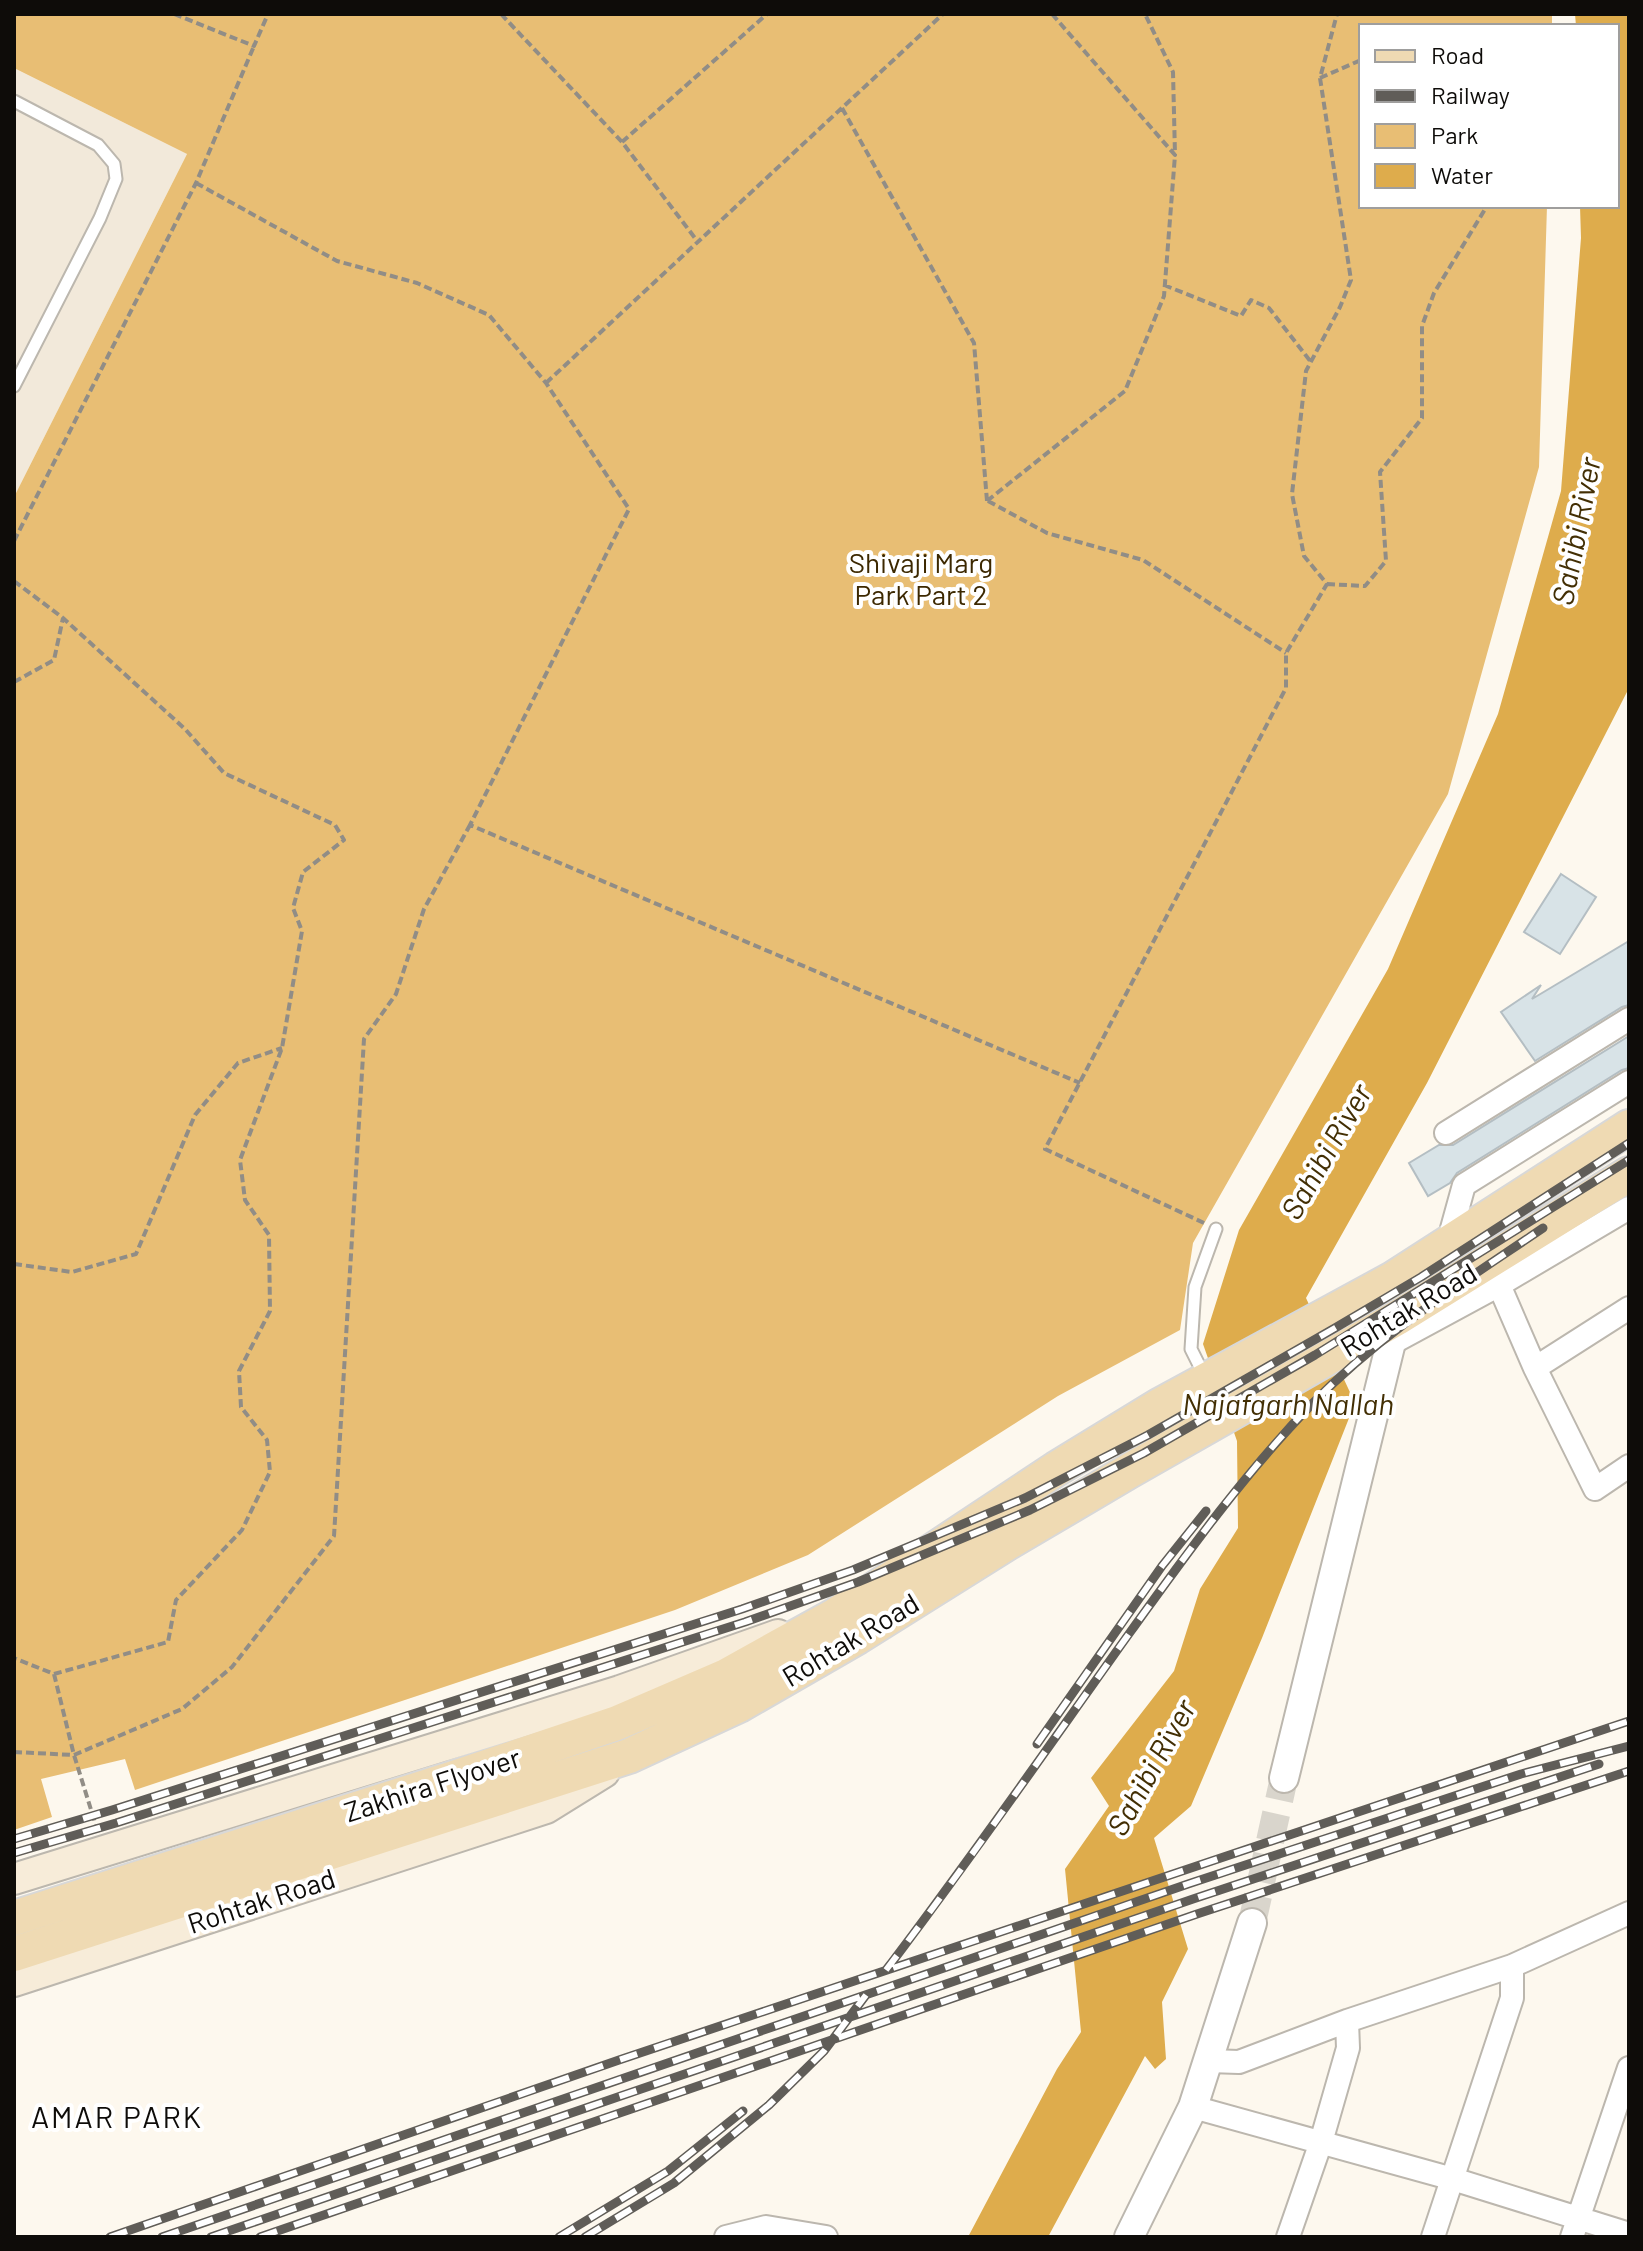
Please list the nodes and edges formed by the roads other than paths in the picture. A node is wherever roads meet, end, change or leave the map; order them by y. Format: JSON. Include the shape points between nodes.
{"nodes":[{"id":1,"x":14,"y":101,"type":"edge"},
{"id":2,"x":14,"y":386,"type":"edge"},
{"id":3,"x":1629,"y":1019,"type":"edge"},
{"id":4,"x":1629,"y":1082,"type":"edge"},
{"id":5,"x":1629,"y":1127,"type":"edge"},
{"id":6,"x":1446,"y":1133,"type":"dead end"},
{"id":7,"x":1629,"y":1174,"type":"edge"},
{"id":8,"x":1629,"y":1208,"type":"edge"},
{"id":9,"x":1216,"y":1229,"type":"road end"},
{"id":10,"x":1448,"y":1243,"type":"junction"},
{"id":11,"x":1499,"y":1285,"type":"junction"},
{"id":12,"x":1629,"y":1308,"type":"edge"},
{"id":13,"x":1394,"y":1331,"type":"junction"},
{"id":14,"x":1535,"y":1368,"type":"junction"},
{"id":15,"x":1207,"y":1381,"type":"junction"},
{"id":16,"x":1629,"y":1466,"type":"edge"},
{"id":17,"x":836,"y":1615,"type":"junction"},
{"id":18,"x":629,"y":1756,"type":"junction"},
{"id":19,"x":1284,"y":1778,"type":"tunnel mouth"},
{"id":20,"x":247,"y":1861,"type":"junction"},
{"id":21,"x":14,"y":1879,"type":"edge"},
{"id":22,"x":1629,"y":1913,"type":"edge"},
{"id":23,"x":14,"y":1918,"type":"edge"},
{"id":24,"x":1252,"y":1923,"type":"tunnel mouth"},
{"id":25,"x":14,"y":1954,"type":"edge"},
{"id":26,"x":1512,"y":1966,"type":"junction"},
{"id":27,"x":14,"y":1981,"type":"edge"},
{"id":28,"x":1347,"y":2021,"type":"junction"},
{"id":29,"x":1209,"y":2061,"type":"junction"},
{"id":30,"x":1629,"y":2068,"type":"edge"},
{"id":31,"x":1193,"y":2107,"type":"junction"},
{"id":32,"x":1321,"y":2142,"type":"junction"},
{"id":33,"x":1453,"y":2179,"type":"junction"},
{"id":34,"x":1575,"y":2228,"type":"edge"},
{"id":35,"x":766,"y":2232,"type":"edge"},
{"id":36,"x":1629,"y":2234,"type":"edge"},
{"id":37,"x":726,"y":2237,"type":"edge"},
{"id":38,"x":826,"y":2237,"type":"edge"},
{"id":39,"x":1129,"y":2237,"type":"edge"},
{"id":40,"x":1288,"y":2237,"type":"edge"},
{"id":41,"x":1433,"y":2237,"type":"edge"}],
"edges":[{"from":1,"to":2,"type":"lane","via":[[98,145],[114,164],[116,179]]},
{"from":3,"to":6,"type":"street"},
{"from":4,"to":10,"type":"street","via":[[1464,1185]]},
{"from":5,"to":10,"type":"main road","name":"Rohtak Road"},
{"from":7,"to":13,"type":"main road","name":"Rohtak Road"},
{"from":8,"to":11,"type":"street"},
{"from":9,"to":15,"type":"lane","via":[[1195,1287],[1191,1349]]},
{"from":10,"to":15,"type":"main road","name":"Rohtak Road"},
{"from":11,"to":13,"type":"street"},
{"from":11,"to":14,"type":"street"},
{"from":12,"to":14,"type":"street"},
{"from":13,"to":18,"type":"main road","name":"Rohtak Road","via":[[1340,1350],[739,1705]]},
{"from":13,"to":19,"type":"street"},
{"from":14,"to":16,"type":"street","via":[[1595,1489]]},
{"from":15,"to":17,"type":"main road","name":"Rohtak Road","via":[[1056,1469]]},
{"from":17,"to":20,"type":"main road","name":"Zakhira Flyover","via":[[726,1676],[617,1723]]},
{"from":17,"to":21,"type":"main road","name":"Rohtak Road","via":[[620,1691]]},
{"from":18,"to":20,"type":"main road","name":"Zakhira Flyover"},
{"from":18,"to":27,"type":"main road","name":"Rohtak Road","via":[[546,1808]]},
{"from":20,"to":23,"type":"main road","name":"Zakhira Flyover"},
{"from":20,"to":25,"type":"main road","name":"Zakhira Flyover"},
{"from":22,"to":26,"type":"street"},
{"from":24,"to":29,"type":"street"},
{"from":26,"to":28,"type":"street"},
{"from":26,"to":33,"type":"street","via":[[1512,1998]]},
{"from":28,"to":29,"type":"street","via":[[1239,2062]]},
{"from":28,"to":32,"type":"street","via":[[1348,2048]]},
{"from":29,"to":31,"type":"street"},
{"from":30,"to":34,"type":"street"},
{"from":31,"to":32,"type":"street"},
{"from":31,"to":39,"type":"street"},
{"from":32,"to":33,"type":"street"},
{"from":32,"to":40,"type":"street"},
{"from":33,"to":34,"type":"street"},
{"from":33,"to":41,"type":"street"},
{"from":34,"to":36,"type":"street"},
{"from":35,"to":37,"type":"street"},
{"from":35,"to":38,"type":"street"}]}
